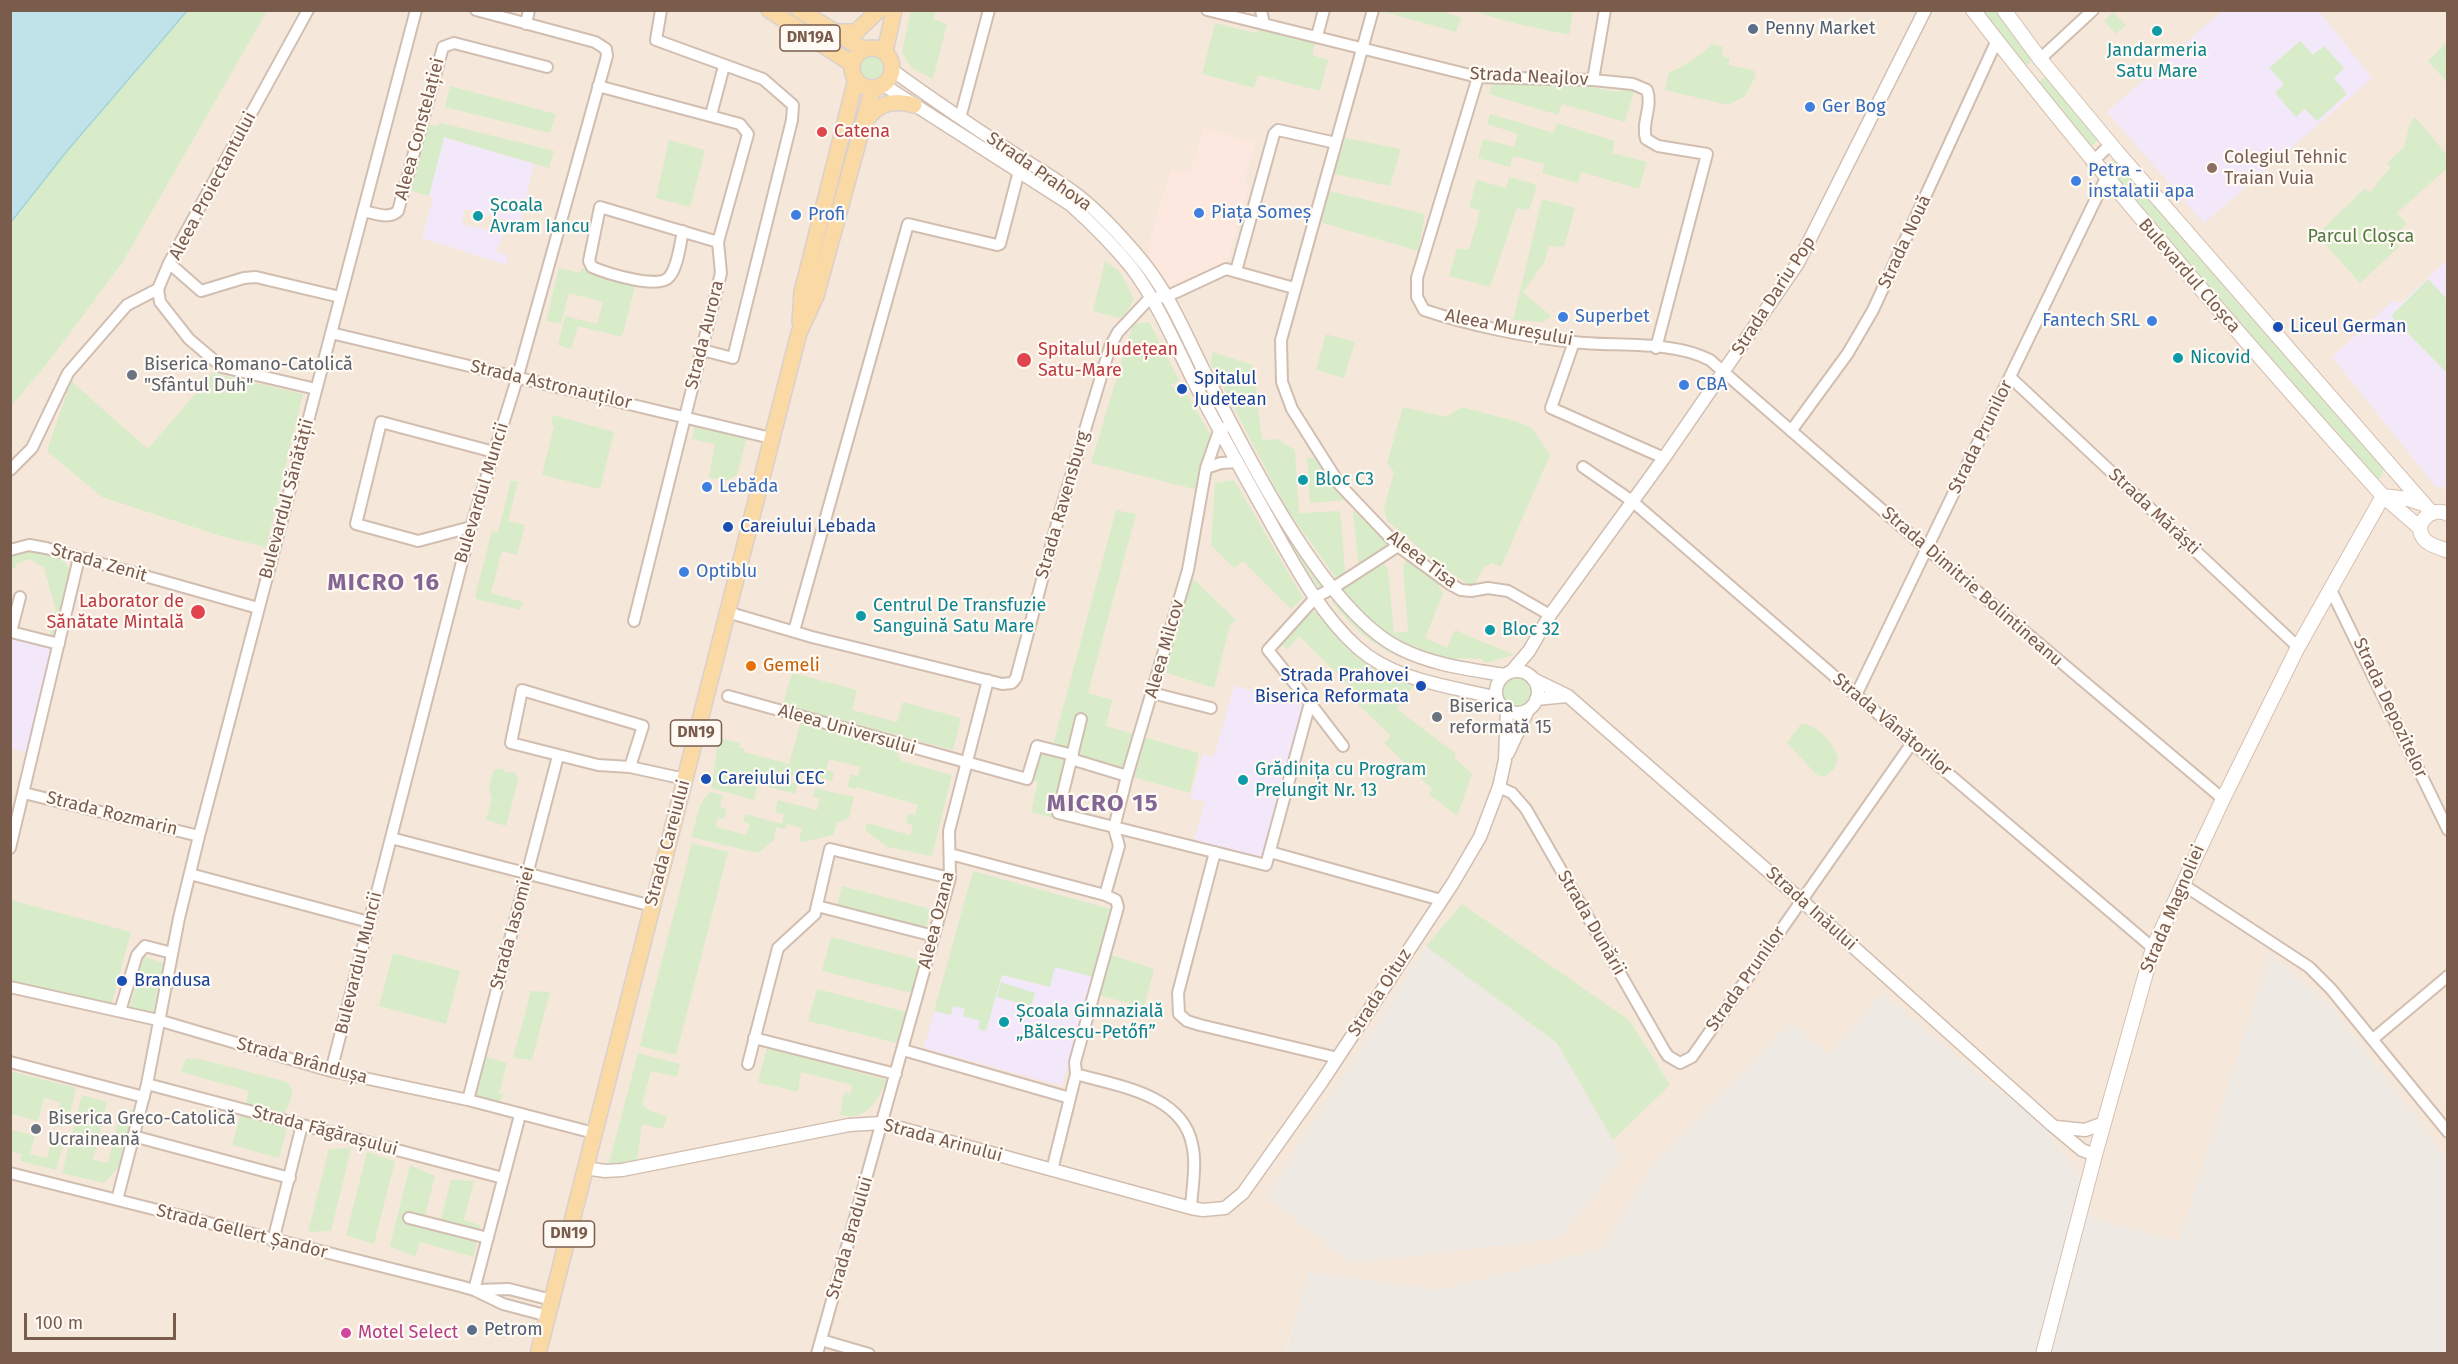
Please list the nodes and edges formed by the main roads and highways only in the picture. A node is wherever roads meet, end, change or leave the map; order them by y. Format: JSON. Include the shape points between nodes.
{"nodes":[{"id":1,"x":769,"y":10,"type":"edge"},
{"id":2,"x":799,"y":10,"type":"edge"},
{"id":3,"x":880,"y":10,"type":"edge"},
{"id":4,"x":894,"y":10,"type":"edge"},
{"id":5,"x":1973,"y":10,"type":"edge"},
{"id":6,"x":2004,"y":10,"type":"edge"},
{"id":7,"x":836,"y":32,"type":"junction"},
{"id":8,"x":873,"y":50,"type":"junction"},
{"id":9,"x":852,"y":64,"type":"junction"},
{"id":10,"x":856,"y":79,"type":"junction"},
{"id":11,"x":878,"y":86,"type":"junction"},
{"id":12,"x":914,"y":105,"type":"road end"},
{"id":13,"x":862,"y":124,"type":"junction"},
{"id":14,"x":799,"y":333,"type":"junction"},
{"id":15,"x":2383,"y":496,"type":"junction"},
{"id":16,"x":2428,"y":509,"type":"junction"},
{"id":17,"x":2447,"y":513,"type":"edge"},
{"id":18,"x":2408,"y":518,"type":"junction"},
{"id":19,"x":2365,"y":526,"type":"junction"},
{"id":20,"x":2420,"y":528,"type":"junction"},
{"id":21,"x":2445,"y":546,"type":"edge"},
{"id":22,"x":538,"y":1353,"type":"edge"},
{"id":23,"x":2043,"y":1353,"type":"edge"}],
"edges":[{"from":1,"to":9,"type":"main road","number":"DN19A"},
{"from":2,"to":7,"type":"main road","number":"DN19A"},
{"from":3,"to":7,"type":"main road","via":[[856,32]]},
{"from":3,"to":8,"type":"main road"},
{"from":4,"to":8,"type":"main road"},
{"from":5,"to":15,"type":"main road","name":"Bulevardul Cloșca","via":[[2092,162]]},
{"from":6,"to":16,"type":"main road","name":"Bulevardul Cloșca","via":[[2111,144]]},
{"from":7,"to":8,"type":"main road","number":"DN19A"},
{"from":8,"to":9,"type":"main road","via":[[856,55]]},
{"from":8,"to":11,"type":"main road","number":"DN19","via":[[891,63],[892,70],[890,77]]},
{"from":9,"to":10,"type":"main road","number":"DN19"},
{"from":10,"to":11,"type":"main road","via":[[867,87]]},
{"from":10,"to":14,"type":"main road","name":"Strada Careiului","number":"DN19","via":[[802,292]]},
{"from":11,"to":13,"type":"main road","name":"Strada Careiului","number":"DN19"},
{"from":12,"to":13,"type":"main road","via":[[888,103],[873,111]]},
{"from":13,"to":14,"type":"main road","name":"Strada Careiului","number":"DN19","via":[[816,296]]},
{"from":14,"to":22,"type":"main road","name":"Strada Careiului","number":"DN19"},
{"from":15,"to":16,"type":"main road","via":[[2408,499]]},
{"from":15,"to":18,"type":"main road","name":"Bulevardul Cloșca"},
{"from":15,"to":19,"type":"main road","name":"Strada Magnoliei"},
{"from":16,"to":17,"type":"main road"},
{"from":16,"to":20,"type":"main road"},
{"from":18,"to":19,"type":"main road","via":[[2384,513]]},
{"from":18,"to":20,"type":"main road","name":"Bulevardul Cloșca"},
{"from":19,"to":23,"type":"main road","name":"Strada Magnoliei","via":[[2298,647],[2153,948]]},
{"from":20,"to":21,"type":"main road","name":"Bulevardul Cloșca","via":[[2428,543]]}]}
